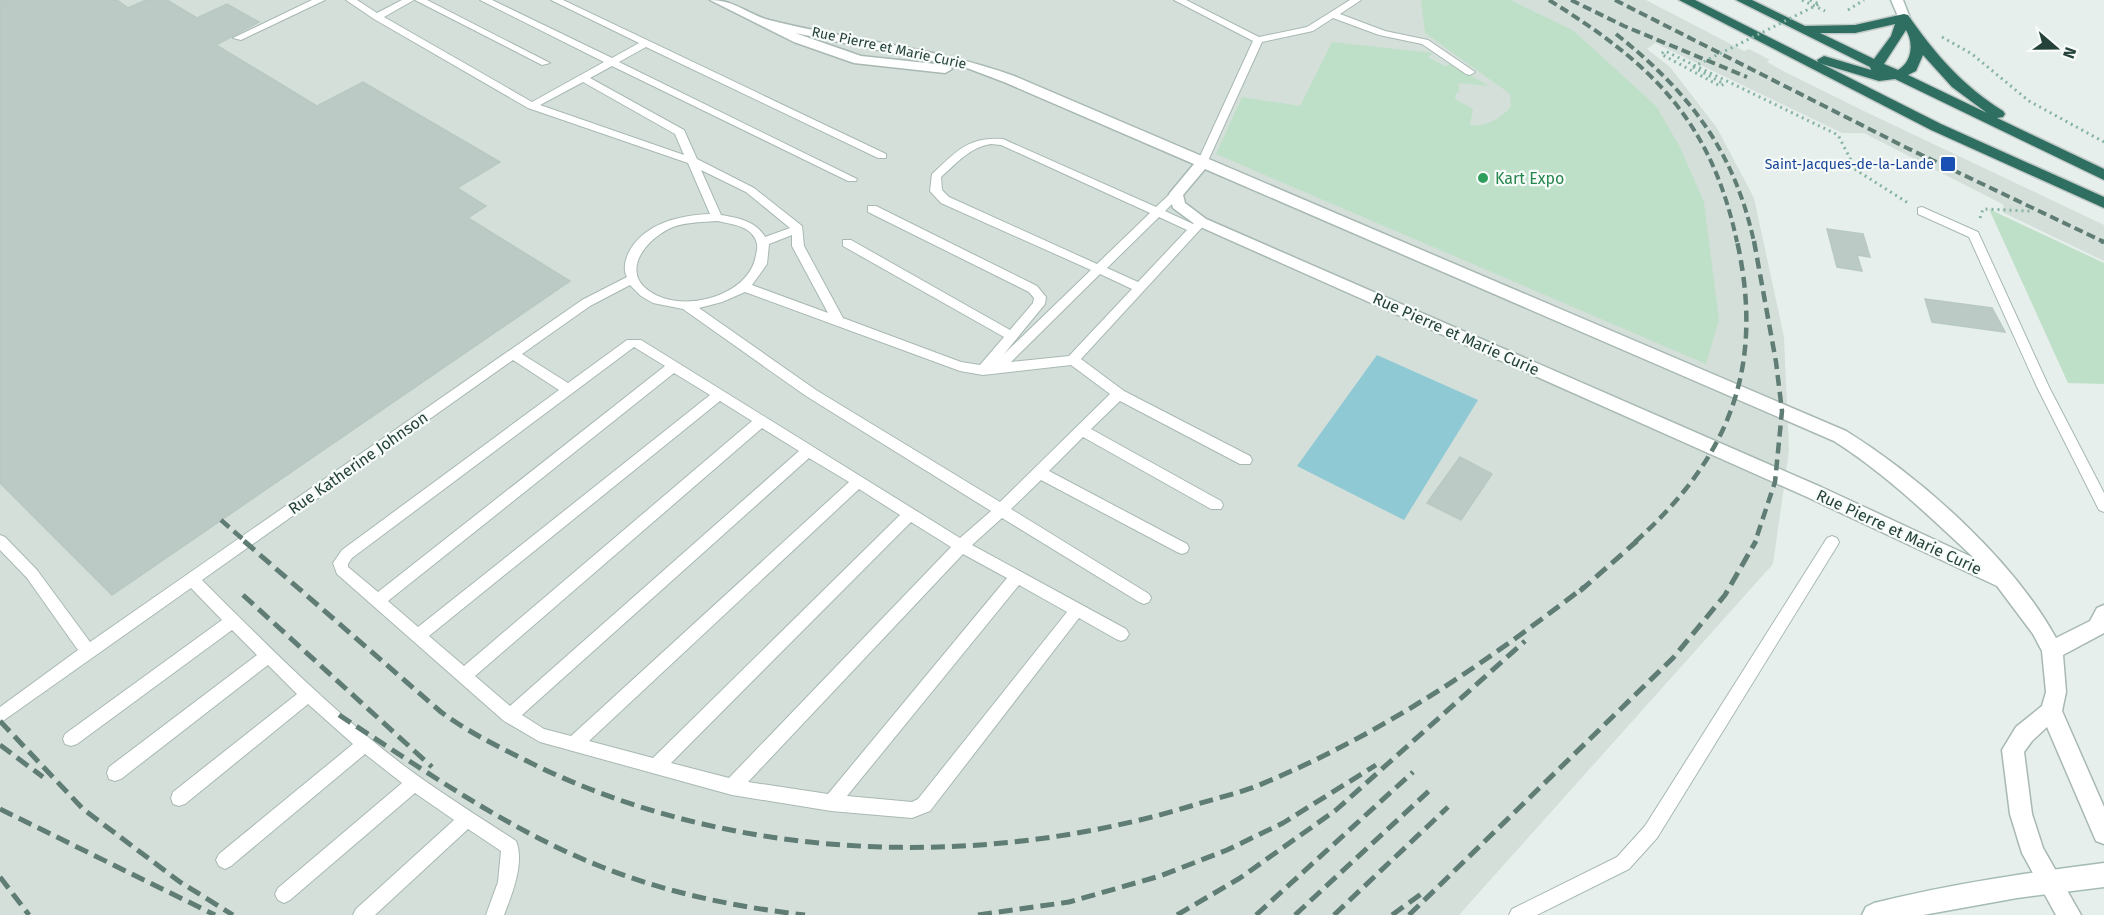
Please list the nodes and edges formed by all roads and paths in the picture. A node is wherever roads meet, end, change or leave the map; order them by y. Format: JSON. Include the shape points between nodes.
{"nodes":[{"id":1,"x":320,"y":0,"type":"edge"},
{"id":2,"x":351,"y":0,"type":"edge"},
{"id":3,"x":409,"y":0,"type":"edge"},
{"id":4,"x":420,"y":0,"type":"edge"},
{"id":5,"x":485,"y":0,"type":"edge"},
{"id":6,"x":556,"y":0,"type":"edge"},
{"id":7,"x":716,"y":0,"type":"edge"},
{"id":8,"x":1179,"y":0,"type":"edge"},
{"id":9,"x":1356,"y":0,"type":"edge"},
{"id":10,"x":1685,"y":0,"type":"edge"},
{"id":11,"x":1700,"y":0,"type":"edge"},
{"id":12,"x":1742,"y":0,"type":"edge"},
{"id":13,"x":1802,"y":0,"type":"edge"},
{"id":14,"x":1810,"y":0,"type":"edge"},
{"id":15,"x":1864,"y":0,"type":"edge"},
{"id":16,"x":1897,"y":0,"type":"edge"},
{"id":17,"x":1846,"y":11,"type":"dead end"},
{"id":18,"x":1828,"y":12,"type":"dead end"},
{"id":19,"x":1333,"y":15,"type":"junction"},
{"id":20,"x":376,"y":17,"type":"junction"},
{"id":21,"x":1904,"y":18,"type":"junction"},
{"id":22,"x":1799,"y":28,"type":"junction"},
{"id":23,"x":1940,"y":36,"type":"dead end"},
{"id":24,"x":1916,"y":37,"type":"junction"},
{"id":25,"x":238,"y":38,"type":"dead end"},
{"id":26,"x":1258,"y":40,"type":"junction"},
{"id":27,"x":646,"y":43,"type":"junction"},
{"id":28,"x":545,"y":63,"type":"dead end"},
{"id":29,"x":610,"y":63,"type":"junction"},
{"id":30,"x":1877,"y":70,"type":"junction"},
{"id":31,"x":1470,"y":72,"type":"dead end"},
{"id":32,"x":1898,"y":77,"type":"junction"},
{"id":33,"x":585,"y":79,"type":"junction"},
{"id":34,"x":532,"y":106,"type":"junction"},
{"id":35,"x":1936,"y":127,"type":"junction"},
{"id":36,"x":2104,"y":142,"type":"edge"},
{"id":37,"x":882,"y":156,"type":"dead end"},
{"id":38,"x":692,"y":160,"type":"junction"},
{"id":39,"x":1202,"y":163,"type":"junction"},
{"id":40,"x":2104,"y":164,"type":"edge"},
{"id":41,"x":2104,"y":175,"type":"edge"},
{"id":42,"x":852,"y":179,"type":"dead end"},
{"id":43,"x":1176,"y":194,"type":"junction"},
{"id":44,"x":2104,"y":203,"type":"edge"},
{"id":45,"x":872,"y":209,"type":"dead end"},
{"id":46,"x":1922,"y":211,"type":"joint"},
{"id":47,"x":2030,"y":211,"type":"dead end"},
{"id":48,"x":1158,"y":212,"type":"junction"},
{"id":49,"x":716,"y":216,"type":"junction"},
{"id":50,"x":1198,"y":225,"type":"junction"},
{"id":51,"x":798,"y":229,"type":"junction"},
{"id":52,"x":1974,"y":235,"type":"junction"},
{"id":53,"x":763,"y":242,"type":"junction"},
{"id":54,"x":847,"y":243,"type":"dead end"},
{"id":55,"x":1099,"y":269,"type":"junction"},
{"id":56,"x":631,"y":280,"type":"junction"},
{"id":57,"x":744,"y":286,"type":"junction"},
{"id":58,"x":1141,"y":288,"type":"junction"},
{"id":59,"x":687,"y":306,"type":"junction"},
{"id":60,"x":838,"y":321,"type":"junction"},
{"id":61,"x":1012,"y":336,"type":"junction"},
{"id":62,"x":513,"y":354,"type":"junction"},
{"id":63,"x":1073,"y":360,"type":"junction"},
{"id":64,"x":674,"y":366,"type":"junction"},
{"id":65,"x":989,"y":369,"type":"junction"},
{"id":66,"x":567,"y":389,"type":"junction"},
{"id":67,"x":720,"y":394,"type":"junction"},
{"id":68,"x":1119,"y":394,"type":"junction"},
{"id":69,"x":762,"y":420,"type":"junction"},
{"id":70,"x":1082,"y":430,"type":"junction"},
{"id":71,"x":809,"y":450,"type":"junction"},
{"id":72,"x":1245,"y":460,"type":"dead end"},
{"id":73,"x":1038,"y":472,"type":"junction"},
{"id":74,"x":858,"y":482,"type":"junction"},
{"id":75,"x":1216,"y":505,"type":"dead end"},
{"id":76,"x":2104,"y":506,"type":"edge"},
{"id":77,"x":1001,"y":510,"type":"junction"},
{"id":78,"x":910,"y":514,"type":"junction"},
{"id":79,"x":0,"y":541,"type":"edge"},
{"id":80,"x":1832,"y":542,"type":"dead end"},
{"id":81,"x":961,"y":546,"type":"junction"},
{"id":82,"x":1182,"y":548,"type":"dead end"},
{"id":83,"x":1017,"y":577,"type":"junction"},
{"id":84,"x":191,"y":579,"type":"junction"},
{"id":85,"x":2001,"y":580,"type":"junction"},
{"id":86,"x":1144,"y":598,"type":"dead end"},
{"id":87,"x":377,"y":600,"type":"junction"},
{"id":88,"x":1077,"y":610,"type":"junction"},
{"id":89,"x":2104,"y":614,"type":"edge"},
{"id":90,"x":233,"y":620,"type":"junction"},
{"id":91,"x":1120,"y":634,"type":"dead end"},
{"id":92,"x":418,"y":636,"type":"junction"},
{"id":93,"x":2052,"y":650,"type":"junction"},
{"id":94,"x":88,"y":652,"type":"junction"},
{"id":95,"x":268,"y":656,"type":"junction"},
{"id":96,"x":464,"y":676,"type":"junction"},
{"id":97,"x":309,"y":694,"type":"junction"},
{"id":98,"x":2051,"y":711,"type":"junction"},
{"id":99,"x":0,"y":716,"type":"edge"},
{"id":100,"x":510,"y":716,"type":"junction"},
{"id":101,"x":71,"y":738,"type":"dead end"},
{"id":102,"x":366,"y":743,"type":"junction"},
{"id":103,"x":573,"y":745,"type":"junction"},
{"id":104,"x":654,"y":767,"type":"junction"},
{"id":105,"x":115,"y":773,"type":"dead end"},
{"id":106,"x":416,"y":782,"type":"junction"},
{"id":107,"x":732,"y":787,"type":"junction"},
{"id":108,"x":179,"y":798,"type":"dead end"},
{"id":109,"x":831,"y":803,"type":"junction"},
{"id":110,"x":468,"y":818,"type":"junction"},
{"id":111,"x":2104,"y":833,"type":"edge"},
{"id":112,"x":225,"y":860,"type":"dead end"},
{"id":113,"x":2104,"y":875,"type":"edge"},
{"id":114,"x":2048,"y":882,"type":"junction"},
{"id":115,"x":284,"y":894,"type":"dead end"},
{"id":116,"x":362,"y":915,"type":"edge"},
{"id":117,"x":495,"y":915,"type":"edge"},
{"id":118,"x":1518,"y":915,"type":"edge"},
{"id":119,"x":1874,"y":915,"type":"edge"},
{"id":120,"x":2069,"y":915,"type":"edge"}],
"edges":[{"from":1,"to":25,"type":"lane"},
{"from":2,"to":20,"type":"lane"},
{"from":3,"to":20,"type":"lane"},
{"from":4,"to":28,"type":"lane"},
{"from":5,"to":29,"type":"lane"},
{"from":6,"to":27,"type":"lane"},
{"from":7,"to":39,"type":"street","name":"Rue Pierre et Marie Curie","via":[[799,39],[859,60],[1009,79]]},
{"from":8,"to":26,"type":"lane"},
{"from":9,"to":19,"type":"lane"},
{"from":10,"to":35,"type":"highway"},
{"from":11,"to":30,"type":"highway","via":[[1825,60]]},
{"from":12,"to":22,"type":"highway"},
{"from":13,"to":18,"type":"path"},
{"from":14,"to":46,"type":"path","bridge":true,"via":[[1819,4],[1693,67],[1724,84],[1720,86],[1661,54],[1665,51],[1838,135],[1856,170]]},
{"from":15,"to":17,"type":"path"},
{"from":16,"to":21,"type":"street"},
{"from":19,"to":26,"type":"lane","via":[[1310,29]]},
{"from":19,"to":31,"type":"lane","via":[[1382,33],[1425,42]]},
{"from":20,"to":34,"type":"lane"},
{"from":21,"to":22,"type":"highway","via":[[1855,29]]},
{"from":21,"to":24,"type":"highway"},
{"from":21,"to":30,"type":"highway"},
{"from":22,"to":30,"type":"highway"},
{"from":23,"to":36,"type":"path","via":[[1967,50],[2029,101]]},
{"from":24,"to":32,"type":"highway","via":[[1915,60]]},
{"from":24,"to":40,"type":"highway","via":[[1942,69],[1982,104]]},
{"from":26,"to":39,"type":"lane"},
{"from":27,"to":29,"type":"lane"},
{"from":27,"to":37,"type":"lane"},
{"from":29,"to":33,"type":"lane"},
{"from":29,"to":42,"type":"lane"},
{"from":30,"to":32,"type":"highway"},
{"from":30,"to":35,"type":"highway","via":[[1883,84],[1901,102]]},
{"from":32,"to":41,"type":"highway"},
{"from":33,"to":34,"type":"lane"},
{"from":33,"to":38,"type":"lane","via":[[680,132]]},
{"from":34,"to":38,"type":"lane"},
{"from":35,"to":44,"type":"highway"},
{"from":38,"to":49,"type":"lane"},
{"from":38,"to":51,"type":"lane","via":[[750,190]]},
{"from":39,"to":43,"type":"street"},
{"from":39,"to":85,"type":"street","name":"Rue Pierre et Marie Curie","via":[[1840,436],[1875,458],[1959,530],[1987,558]]},
{"from":43,"to":48,"type":"lane"},
{"from":43,"to":50,"type":"street","name":"Rue Pierre et Marie Curie","via":[[1178,205]]},
{"from":45,"to":61,"type":"lane","via":[[1033,289],[1040,297],[1039,304]]},
{"from":46,"to":52,"type":"lane"},
{"from":47,"to":52,"type":"path","via":[[1983,209]]},
{"from":48,"to":50,"type":"lane"},
{"from":48,"to":55,"type":"lane"},
{"from":48,"to":55,"type":"lane","via":[[1003,142],[974,143],[936,176],[936,191],[945,200]]},
{"from":49,"to":53,"type":"lane","via":[[746,224]]},
{"from":49,"to":56,"type":"lane","via":[[686,219],[643,241],[632,256]]},
{"from":50,"to":58,"type":"lane"},
{"from":50,"to":85,"type":"street","name":"Rue Pierre et Marie Curie","via":[[1814,492]]},
{"from":51,"to":53,"type":"lane"},
{"from":51,"to":60,"type":"lane","via":[[798,246]]},
{"from":52,"to":76,"type":"lane","via":[[2043,387]]},
{"from":53,"to":57,"type":"lane","via":[[765,256],[758,272]]},
{"from":54,"to":61,"type":"lane"},
{"from":55,"to":58,"type":"lane"},
{"from":55,"to":65,"type":"lane"},
{"from":56,"to":59,"type":"lane","via":[[641,293],[656,300]]},
{"from":56,"to":62,"type":"lane","name":"Rue Katherine Johnson","via":[[586,303]]},
{"from":57,"to":59,"type":"lane","via":[[718,300]]},
{"from":57,"to":60,"type":"lane"},
{"from":58,"to":63,"type":"lane"},
{"from":59,"to":77,"type":"lane","via":[[811,393]]},
{"from":60,"to":65,"type":"lane","via":[[960,366]]},
{"from":61,"to":65,"type":"lane"},
{"from":62,"to":66,"type":"lane"},
{"from":62,"to":84,"type":"lane","name":"Rue Katherine Johnson"},
{"from":63,"to":65,"type":"lane"},
{"from":63,"to":68,"type":"lane"},
{"from":64,"to":66,"type":"lane","via":[[631,343]]},
{"from":64,"to":67,"type":"lane"},
{"from":64,"to":87,"type":"lane"},
{"from":66,"to":87,"type":"lane","via":[[346,554],[340,564],[342,570]]},
{"from":67,"to":69,"type":"lane"},
{"from":67,"to":92,"type":"lane"},
{"from":68,"to":70,"type":"lane"},
{"from":68,"to":72,"type":"lane"},
{"from":69,"to":71,"type":"lane"},
{"from":69,"to":96,"type":"lane"},
{"from":70,"to":73,"type":"lane"},
{"from":70,"to":75,"type":"lane"},
{"from":71,"to":74,"type":"lane"},
{"from":71,"to":100,"type":"lane"},
{"from":73,"to":77,"type":"lane"},
{"from":73,"to":82,"type":"lane"},
{"from":74,"to":78,"type":"lane"},
{"from":74,"to":103,"type":"lane"},
{"from":77,"to":81,"type":"lane"},
{"from":77,"to":86,"type":"lane"},
{"from":78,"to":81,"type":"lane"},
{"from":78,"to":104,"type":"lane"},
{"from":79,"to":94,"type":"lane","via":[[32,573]]},
{"from":80,"to":118,"type":"lane","via":[[1651,832],[1623,863]]},
{"from":81,"to":83,"type":"lane"},
{"from":81,"to":107,"type":"lane"},
{"from":83,"to":88,"type":"lane"},
{"from":83,"to":109,"type":"lane"},
{"from":84,"to":90,"type":"lane"},
{"from":84,"to":94,"type":"lane","name":"Rue Katherine Johnson"},
{"from":85,"to":93,"type":"street","via":[[2040,628]]},
{"from":87,"to":92,"type":"lane"},
{"from":88,"to":91,"type":"lane"},
{"from":88,"to":109,"type":"lane","via":[[924,805],[912,810]]},
{"from":89,"to":93,"type":"street","via":[[2097,627]]},
{"from":90,"to":95,"type":"lane"},
{"from":90,"to":101,"type":"lane"},
{"from":92,"to":96,"type":"lane"},
{"from":93,"to":98,"type":"street","via":[[2056,692]]},
{"from":94,"to":99,"type":"lane","name":"Rue Katherine Johnson"},
{"from":95,"to":97,"type":"lane"},
{"from":95,"to":105,"type":"lane"},
{"from":96,"to":100,"type":"lane"},
{"from":97,"to":102,"type":"lane"},
{"from":97,"to":108,"type":"lane"},
{"from":98,"to":111,"type":"street"},
{"from":98,"to":114,"type":"street","via":[[2024,734],[2013,750],[2021,814],[2033,853]]},
{"from":100,"to":103,"type":"lane","via":[[540,735]]},
{"from":102,"to":106,"type":"lane"},
{"from":102,"to":112,"type":"lane"},
{"from":103,"to":104,"type":"lane"},
{"from":104,"to":107,"type":"lane"},
{"from":106,"to":110,"type":"lane"},
{"from":106,"to":115,"type":"lane"},
{"from":107,"to":109,"type":"lane"},
{"from":110,"to":116,"type":"lane"},
{"from":110,"to":117,"type":"lane","via":[[510,847],[507,886]]},
{"from":113,"to":114,"type":"street"},
{"from":114,"to":119,"type":"street"},
{"from":114,"to":120,"type":"street"}]}
